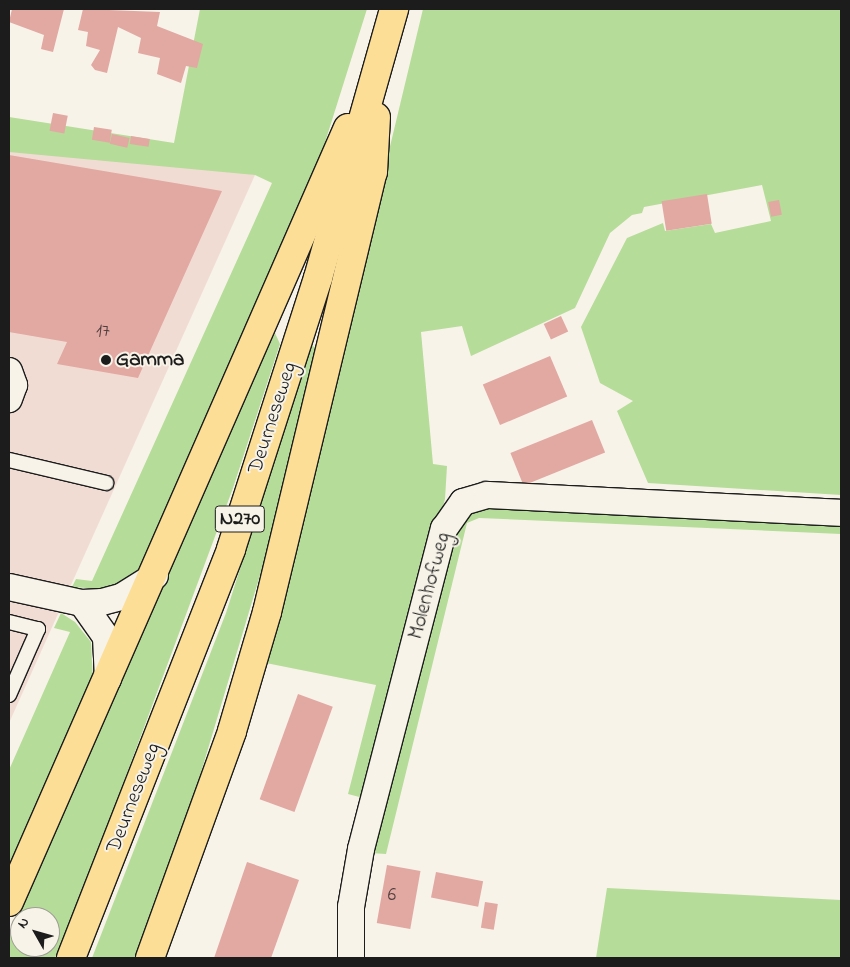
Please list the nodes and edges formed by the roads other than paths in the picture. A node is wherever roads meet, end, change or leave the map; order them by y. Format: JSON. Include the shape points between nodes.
{"nodes":[{"id":1,"x":394,"y":9,"type":"edge"},
{"id":2,"x":379,"y":68,"type":"junction"},
{"id":3,"x":9,"y":371,"type":"edge"},
{"id":4,"x":9,"y":399,"type":"edge"},
{"id":5,"x":9,"y":460,"type":"edge"},
{"id":6,"x":106,"y":483,"type":"dead end"},
{"id":7,"x":841,"y":513,"type":"edge"},
{"id":8,"x":154,"y":576,"type":"junction"},
{"id":9,"x":9,"y":587,"type":"edge"},
{"id":10,"x":82,"y":603,"type":"junction"},
{"id":11,"x":9,"y":622,"type":"edge"},
{"id":12,"x":108,"y":679,"type":"junction"},
{"id":13,"x":9,"y":694,"type":"edge"},
{"id":14,"x":9,"y":902,"type":"edge"},
{"id":15,"x":71,"y":958,"type":"edge"},
{"id":16,"x":150,"y":958,"type":"edge"},
{"id":17,"x":351,"y":958,"type":"edge"}],
"edges":[{"from":1,"to":2,"type":"main road","name":"Deurneseweg","number":"N270"},
{"from":2,"to":8,"type":"main road","number":"N270","via":[[331,161],[312,218]]},
{"from":2,"to":15,"type":"main road","name":"Deurneseweg","number":"N270","via":[[230,549]]},
{"from":2,"to":16,"type":"main road","number":"N270","via":[[372,172],[267,612],[232,731]]},
{"from":3,"to":4,"type":"street","via":[[14,385]]},
{"from":5,"to":6,"type":"lane"},
{"from":7,"to":17,"type":"street","name":"Molenhofweg","via":[[487,495],[463,502],[444,529],[361,849],[351,907]]},
{"from":8,"to":10,"type":"street","via":[[121,597]]},
{"from":8,"to":12,"type":"main road","number":"N270"},
{"from":9,"to":10,"type":"street"},
{"from":10,"to":12,"type":"street","via":[[106,638]]},
{"from":11,"to":13,"type":"lane","via":[[38,629]]},
{"from":12,"to":14,"type":"main road","number":"N270"}]}
